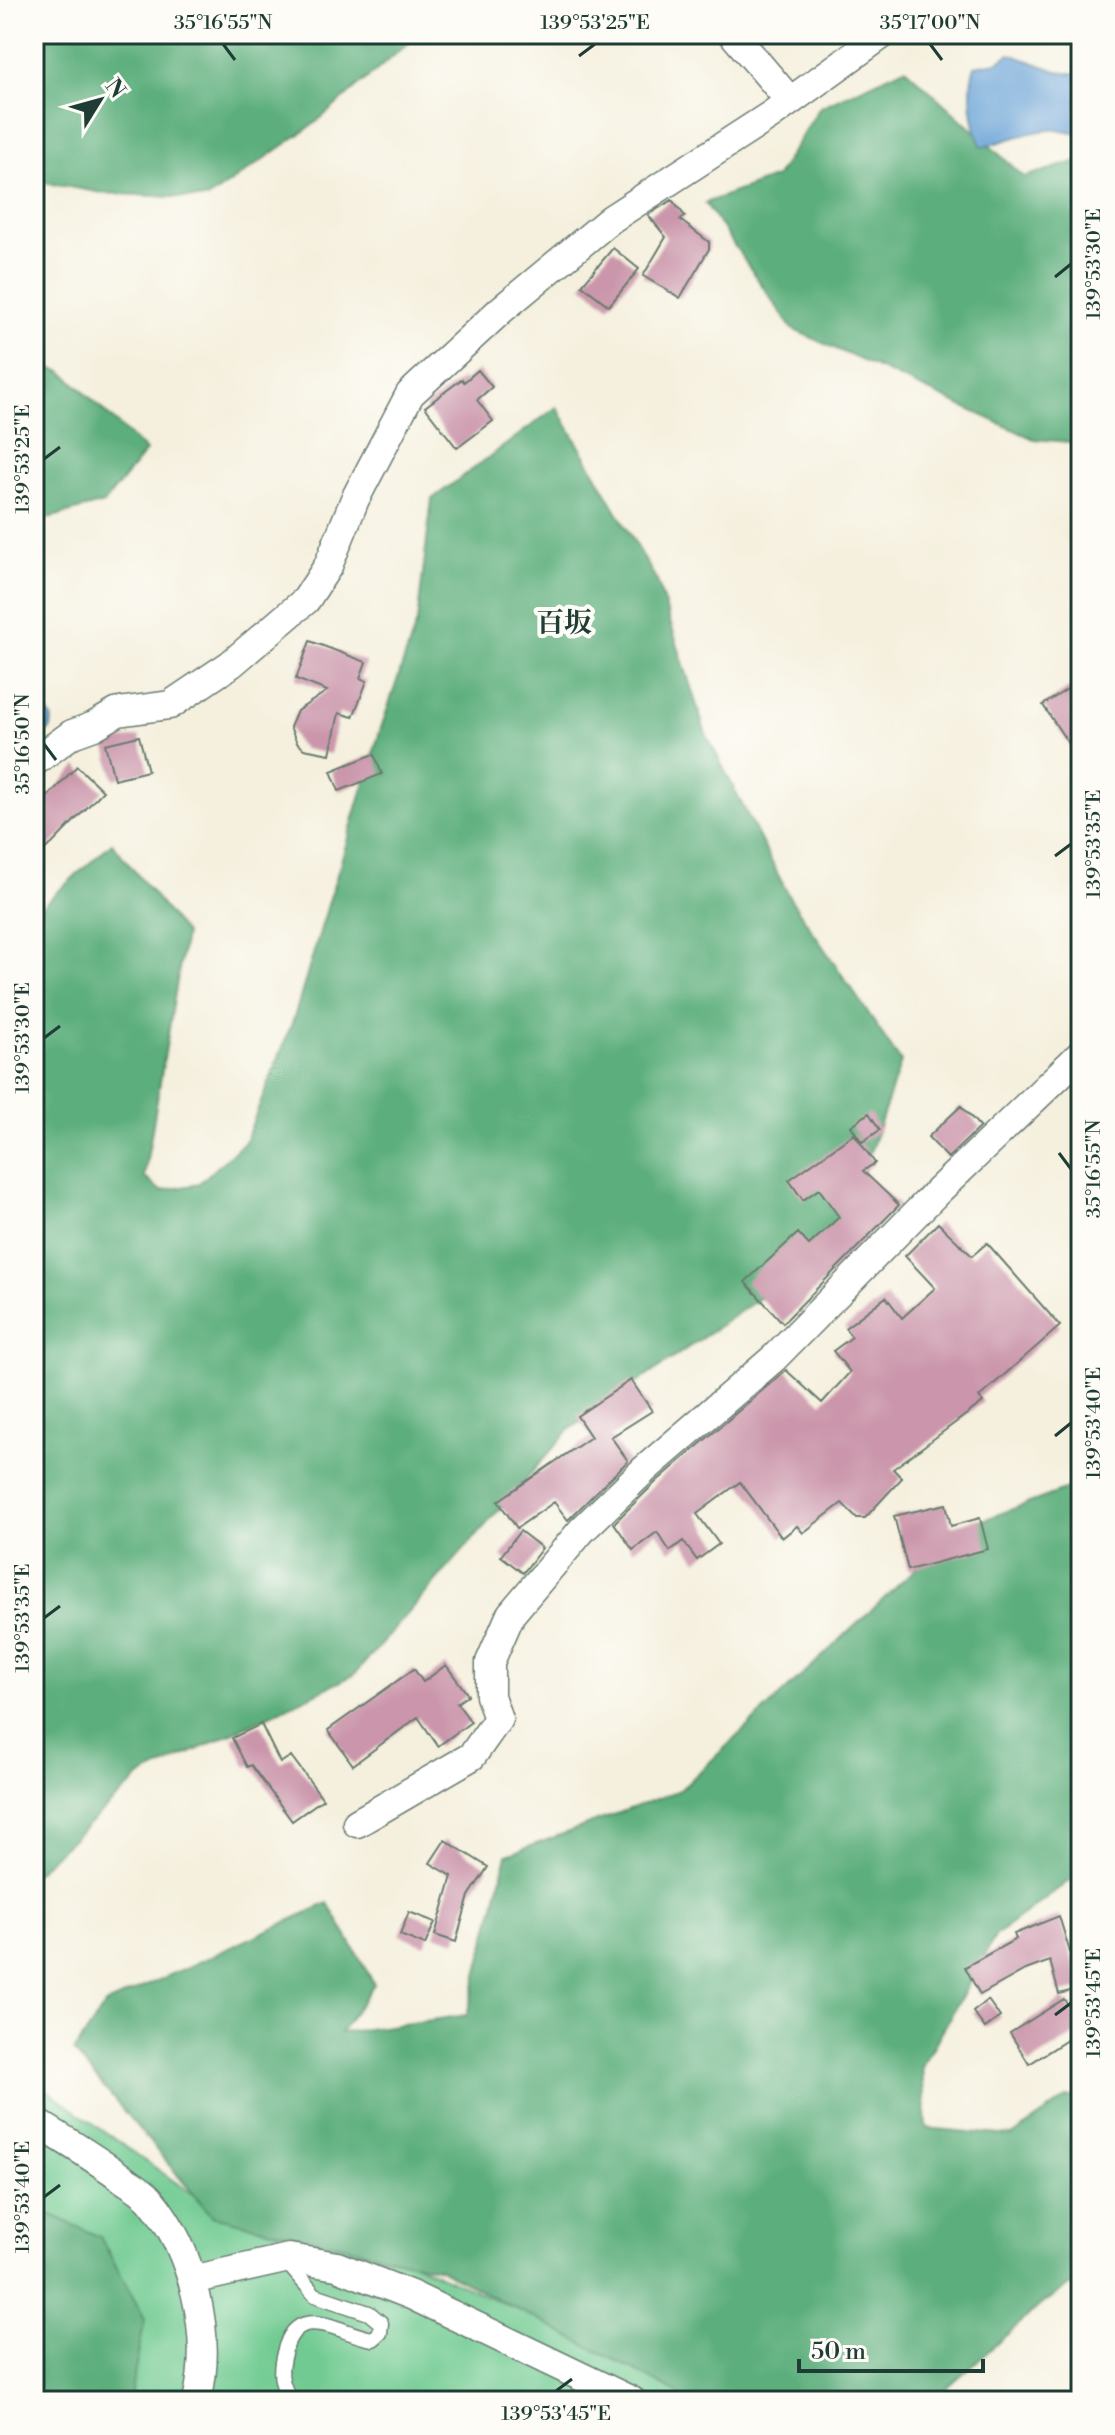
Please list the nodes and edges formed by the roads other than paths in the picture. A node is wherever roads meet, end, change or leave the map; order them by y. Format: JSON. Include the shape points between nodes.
{"nodes":[{"id":1,"x":733,"y":34,"type":"edge"},
{"id":2,"x":883,"y":34,"type":"edge"},
{"id":3,"x":790,"y":101,"type":"junction"},
{"id":4,"x":34,"y":762,"type":"edge"},
{"id":5,"x":1081,"y":1054,"type":"edge"},
{"id":6,"x":357,"y":1823,"type":"dead end"},
{"id":7,"x":34,"y":2121,"type":"edge"},
{"id":8,"x":289,"y":2258,"type":"junction"},
{"id":9,"x":192,"y":2280,"type":"junction"},
{"id":10,"x":197,"y":2401,"type":"edge"},
{"id":11,"x":292,"y":2401,"type":"edge"},
{"id":12,"x":632,"y":2401,"type":"edge"}],
"edges":[{"from":1,"to":3,"type":"street"},
{"from":2,"to":3,"type":"street"},
{"from":3,"to":4,"type":"street","via":[[611,219],[410,394],[355,499],[328,566],[306,600],[231,664],[170,705],[118,712],[72,734]]},
{"from":5,"to":6,"type":"street","via":[[774,1358],[582,1530],[511,1614],[490,1662],[490,1696],[498,1719],[472,1756]]},
{"from":7,"to":9,"type":"street","via":[[149,2197],[176,2239]]},
{"from":8,"to":9,"type":"street"},
{"from":8,"to":11,"type":"lane","via":[[289,2265],[315,2295],[369,2313],[381,2323],[373,2339],[316,2323],[291,2333],[280,2376]]},
{"from":8,"to":12,"type":"street","via":[[337,2266],[411,2295]]},
{"from":9,"to":10,"type":"street","via":[[203,2336]]}]}
